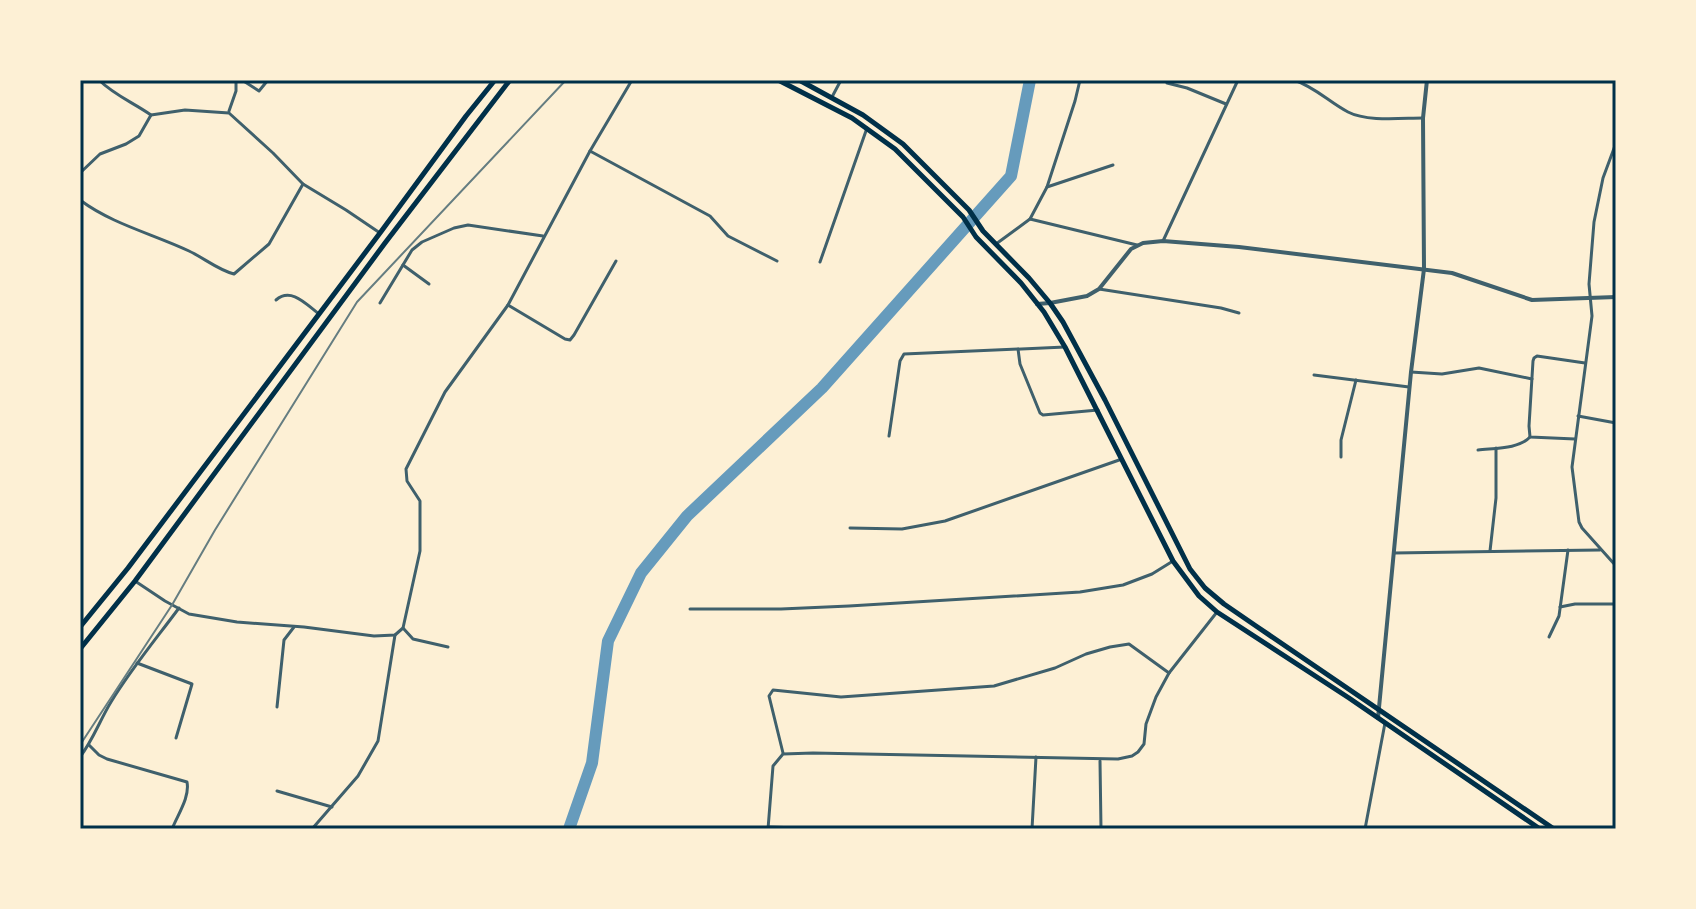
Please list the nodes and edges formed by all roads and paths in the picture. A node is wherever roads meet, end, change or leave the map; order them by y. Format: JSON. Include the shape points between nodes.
{"nodes":[{"id":1,"x":99,"y":80,"type":"edge"},
{"id":2,"x":236,"y":80,"type":"edge"},
{"id":3,"x":242,"y":80,"type":"edge"},
{"id":4,"x":268,"y":80,"type":"edge"},
{"id":5,"x":495,"y":80,"type":"edge"},
{"id":6,"x":510,"y":80,"type":"edge"},
{"id":7,"x":632,"y":80,"type":"edge"},
{"id":8,"x":778,"y":80,"type":"edge"},
{"id":9,"x":799,"y":80,"type":"edge"},
{"id":10,"x":841,"y":80,"type":"edge"},
{"id":11,"x":1080,"y":80,"type":"edge"},
{"id":12,"x":1238,"y":80,"type":"edge"},
{"id":13,"x":1294,"y":80,"type":"edge"},
{"id":14,"x":1427,"y":80,"type":"edge"},
{"id":15,"x":1167,"y":83,"type":"dead end"},
{"id":16,"x":832,"y":97,"type":"junction"},
{"id":17,"x":1226,"y":104,"type":"junction"},
{"id":18,"x":229,"y":113,"type":"junction"},
{"id":19,"x":151,"y":115,"type":"junction"},
{"id":20,"x":1423,"y":118,"type":"junction"},
{"id":21,"x":867,"y":128,"type":"junction"},
{"id":22,"x":1616,"y":143,"type":"edge"},
{"id":23,"x":590,"y":151,"type":"junction"},
{"id":24,"x":1113,"y":165,"type":"dead end"},
{"id":25,"x":80,"y":173,"type":"edge"},
{"id":26,"x":303,"y":184,"type":"junction"},
{"id":27,"x":1047,"y":187,"type":"junction"},
{"id":28,"x":80,"y":200,"type":"edge"},
{"id":29,"x":1030,"y":219,"type":"junction"},
{"id":30,"x":380,"y":233,"type":"junction"},
{"id":31,"x":544,"y":236,"type":"junction"},
{"id":32,"x":1163,"y":241,"type":"junction"},
{"id":33,"x":996,"y":244,"type":"junction"},
{"id":34,"x":1137,"y":245,"type":"junction"},
{"id":35,"x":616,"y":261,"type":"dead end"},
{"id":36,"x":777,"y":261,"type":"dead end"},
{"id":37,"x":820,"y":262,"type":"dead end"},
{"id":38,"x":403,"y":265,"type":"junction"},
{"id":39,"x":1424,"y":269,"type":"junction"},
{"id":40,"x":429,"y":284,"type":"dead end"},
{"id":41,"x":1099,"y":289,"type":"junction"},
{"id":42,"x":1616,"y":297,"type":"edge"},
{"id":43,"x":1590,"y":299,"type":"junction"},
{"id":44,"x":276,"y":300,"type":"dead end"},
{"id":45,"x":380,"y":303,"type":"dead end"},
{"id":46,"x":1050,"y":303,"type":"junction"},
{"id":47,"x":1037,"y":304,"type":"junction"},
{"id":48,"x":508,"y":305,"type":"junction"},
{"id":49,"x":1239,"y":313,"type":"dead end"},
{"id":50,"x":319,"y":314,"type":"junction"},
{"id":51,"x":1065,"y":347,"type":"junction"},
{"id":52,"x":1018,"y":349,"type":"junction"},
{"id":53,"x":1585,"y":363,"type":"junction"},
{"id":54,"x":1411,"y":372,"type":"junction"},
{"id":55,"x":1314,"y":375,"type":"dead end"},
{"id":56,"x":1532,"y":379,"type":"junction"},
{"id":57,"x":1356,"y":380,"type":"junction"},
{"id":58,"x":1409,"y":387,"type":"junction"},
{"id":59,"x":1098,"y":410,"type":"junction"},
{"id":60,"x":1578,"y":416,"type":"junction"},
{"id":61,"x":1616,"y":423,"type":"edge"},
{"id":62,"x":889,"y":436,"type":"dead end"},
{"id":63,"x":1530,"y":437,"type":"junction"},
{"id":64,"x":1575,"y":439,"type":"junction"},
{"id":65,"x":1496,"y":448,"type":"junction"},
{"id":66,"x":1478,"y":450,"type":"dead end"},
{"id":67,"x":1341,"y":457,"type":"dead end"},
{"id":68,"x":1122,"y":459,"type":"junction"},
{"id":69,"x":850,"y":528,"type":"dead end"},
{"id":70,"x":1568,"y":550,"type":"junction"},
{"id":71,"x":1600,"y":550,"type":"junction"},
{"id":72,"x":1490,"y":552,"type":"junction"},
{"id":73,"x":1394,"y":553,"type":"junction"},
{"id":74,"x":1173,"y":561,"type":"junction"},
{"id":75,"x":1616,"y":566,"type":"edge"},
{"id":76,"x":135,"y":581,"type":"junction"},
{"id":77,"x":1616,"y":604,"type":"edge"},
{"id":78,"x":1560,"y":607,"type":"junction"},
{"id":79,"x":179,"y":608,"type":"junction"},
{"id":80,"x":690,"y":609,"type":"dead end"},
{"id":81,"x":1217,"y":612,"type":"junction"},
{"id":82,"x":80,"y":627,"type":"edge"},
{"id":83,"x":294,"y":627,"type":"junction"},
{"id":84,"x":403,"y":628,"type":"junction"},
{"id":85,"x":395,"y":635,"type":"junction"},
{"id":86,"x":1549,"y":637,"type":"dead end"},
{"id":87,"x":448,"y":647,"type":"dead end"},
{"id":88,"x":80,"y":649,"type":"edge"},
{"id":89,"x":137,"y":663,"type":"junction"},
{"id":90,"x":1169,"y":673,"type":"junction"},
{"id":91,"x":277,"y":707,"type":"dead end"},
{"id":92,"x":1379,"y":709,"type":"junction"},
{"id":93,"x":1378,"y":718,"type":"junction"},
{"id":94,"x":1385,"y":723,"type":"junction"},
{"id":95,"x":176,"y":738,"type":"dead end"},
{"id":96,"x":89,"y":745,"type":"junction"},
{"id":97,"x":783,"y":754,"type":"junction"},
{"id":98,"x":80,"y":757,"type":"edge"},
{"id":99,"x":1036,"y":757,"type":"junction"},
{"id":100,"x":1100,"y":759,"type":"junction"},
{"id":101,"x":277,"y":791,"type":"dead end"},
{"id":102,"x":332,"y":807,"type":"junction"},
{"id":103,"x":768,"y":828,"type":"edge"},
{"id":104,"x":172,"y":829,"type":"edge"},
{"id":105,"x":312,"y":829,"type":"edge"},
{"id":106,"x":832,"y":829,"type":"edge"},
{"id":107,"x":1032,"y":829,"type":"edge"},
{"id":108,"x":1101,"y":829,"type":"edge"},
{"id":109,"x":1365,"y":829,"type":"edge"},
{"id":110,"x":1540,"y":829,"type":"edge"},
{"id":111,"x":1554,"y":829,"type":"edge"}],
"edges":[{"from":1,"to":19,"type":"street"},
{"from":2,"to":18,"type":"street"},
{"from":3,"to":4,"type":"street","via":[[259,91]]},
{"from":5,"to":30,"type":"main road"},
{"from":6,"to":76,"type":"main road"},
{"from":7,"to":23,"type":"street"},
{"from":8,"to":21,"type":"main road"},
{"from":9,"to":16,"type":"main road"},
{"from":10,"to":16,"type":"street"},
{"from":11,"to":27,"type":"street"},
{"from":12,"to":17,"type":"street"},
{"from":13,"to":20,"type":"street","via":[[1351,114]]},
{"from":14,"to":20,"type":"street"},
{"from":15,"to":17,"type":"street"},
{"from":16,"to":33,"type":"main road","via":[[896,138]]},
{"from":17,"to":32,"type":"street"},
{"from":18,"to":19,"type":"street","via":[[185,110]]},
{"from":18,"to":26,"type":"street"},
{"from":19,"to":25,"type":"street","via":[[139,136],[100,154]]},
{"from":20,"to":39,"type":"street"},
{"from":21,"to":37,"type":"street"},
{"from":21,"to":47,"type":"main road","via":[[898,151],[963,217]]},
{"from":22,"to":43,"type":"street","via":[[1594,222]]},
{"from":23,"to":31,"type":"street"},
{"from":23,"to":36,"type":"street","via":[[710,216],[728,236]]},
{"from":24,"to":27,"type":"street"},
{"from":26,"to":28,"type":"street","via":[[269,244],[234,274],[104,216]]},
{"from":26,"to":30,"type":"street"},
{"from":27,"to":29,"type":"street"},
{"from":29,"to":33,"type":"street"},
{"from":29,"to":34,"type":"street"},
{"from":30,"to":50,"type":"main road"},
{"from":31,"to":38,"type":"street","via":[[468,225],[422,242]]},
{"from":31,"to":48,"type":"street"},
{"from":32,"to":34,"type":"street"},
{"from":32,"to":39,"type":"street"},
{"from":33,"to":46,"type":"main road"},
{"from":34,"to":41,"type":"street"},
{"from":35,"to":48,"type":"street","via":[[570,340]]},
{"from":38,"to":40,"type":"street"},
{"from":38,"to":45,"type":"street"},
{"from":39,"to":43,"type":"street","via":[[1532,300]]},
{"from":39,"to":54,"type":"street"},
{"from":41,"to":46,"type":"street","via":[[1083,298]]},
{"from":41,"to":49,"type":"street"},
{"from":42,"to":43,"type":"street"},
{"from":43,"to":53,"type":"street"},
{"from":44,"to":50,"type":"street","via":[[289,294]]},
{"from":46,"to":47,"type":"street"},
{"from":46,"to":92,"type":"main road","via":[[1190,569],[1205,588]]},
{"from":47,"to":51,"type":"main road"},
{"from":48,"to":84,"type":"street","via":[[445,392],[406,469],[420,501],[420,551]]},
{"from":50,"to":82,"type":"main road"},
{"from":51,"to":52,"type":"street"},
{"from":51,"to":59,"type":"main road"},
{"from":52,"to":59,"type":"street","via":[[1040,413]]},
{"from":52,"to":62,"type":"street","via":[[904,354]]},
{"from":53,"to":56,"type":"street","via":[[1537,356]]},
{"from":53,"to":60,"type":"street"},
{"from":54,"to":56,"type":"street","via":[[1479,368]]},
{"from":54,"to":58,"type":"street"},
{"from":55,"to":57,"type":"street"},
{"from":56,"to":63,"type":"street"},
{"from":57,"to":58,"type":"street"},
{"from":57,"to":67,"type":"street"},
{"from":58,"to":73,"type":"street"},
{"from":59,"to":68,"type":"main road"},
{"from":60,"to":61,"type":"street"},
{"from":60,"to":64,"type":"street"},
{"from":63,"to":64,"type":"street"},
{"from":63,"to":65,"type":"street"},
{"from":64,"to":71,"type":"street","via":[[1572,467],[1579,522]]},
{"from":65,"to":66,"type":"street"},
{"from":65,"to":72,"type":"street"},
{"from":68,"to":69,"type":"street","via":[[945,521],[902,529]]},
{"from":68,"to":74,"type":"main road"},
{"from":70,"to":71,"type":"street"},
{"from":70,"to":72,"type":"street"},
{"from":70,"to":78,"type":"street"},
{"from":71,"to":75,"type":"street"},
{"from":72,"to":73,"type":"street"},
{"from":73,"to":92,"type":"street"},
{"from":74,"to":80,"type":"street","via":[[1123,585],[1080,592]]},
{"from":74,"to":81,"type":"main road"},
{"from":76,"to":79,"type":"street"},
{"from":76,"to":88,"type":"main road"},
{"from":77,"to":78,"type":"street"},
{"from":78,"to":86,"type":"street"},
{"from":79,"to":83,"type":"street","via":[[237,622]]},
{"from":79,"to":89,"type":"street"},
{"from":81,"to":90,"type":"street"},
{"from":81,"to":93,"type":"main road"},
{"from":83,"to":85,"type":"street"},
{"from":83,"to":91,"type":"street","via":[[284,640]]},
{"from":84,"to":85,"type":"street"},
{"from":84,"to":87,"type":"street","via":[[413,639]]},
{"from":85,"to":102,"type":"street","via":[[378,741]]},
{"from":89,"to":95,"type":"street","via":[[192,684]]},
{"from":89,"to":96,"type":"street"},
{"from":90,"to":97,"type":"street","via":[[1129,644],[994,686],[841,697],[773,690],[769,696]]},
{"from":90,"to":100,"type":"street","via":[[1138,752]]},
{"from":92,"to":93,"type":"street"},
{"from":92,"to":111,"type":"main road"},
{"from":93,"to":94,"type":"main road"},
{"from":94,"to":109,"type":"street"},
{"from":94,"to":110,"type":"main road"},
{"from":96,"to":98,"type":"street"},
{"from":96,"to":104,"type":"street","via":[[107,759],[187,782],[187,797]]},
{"from":97,"to":99,"type":"street"},
{"from":97,"to":103,"type":"street","via":[[773,766]]},
{"from":99,"to":100,"type":"street"},
{"from":99,"to":107,"type":"street"},
{"from":100,"to":108,"type":"street"},
{"from":101,"to":102,"type":"street"},
{"from":102,"to":105,"type":"street"},
{"from":103,"to":106,"type":"street"}]}
